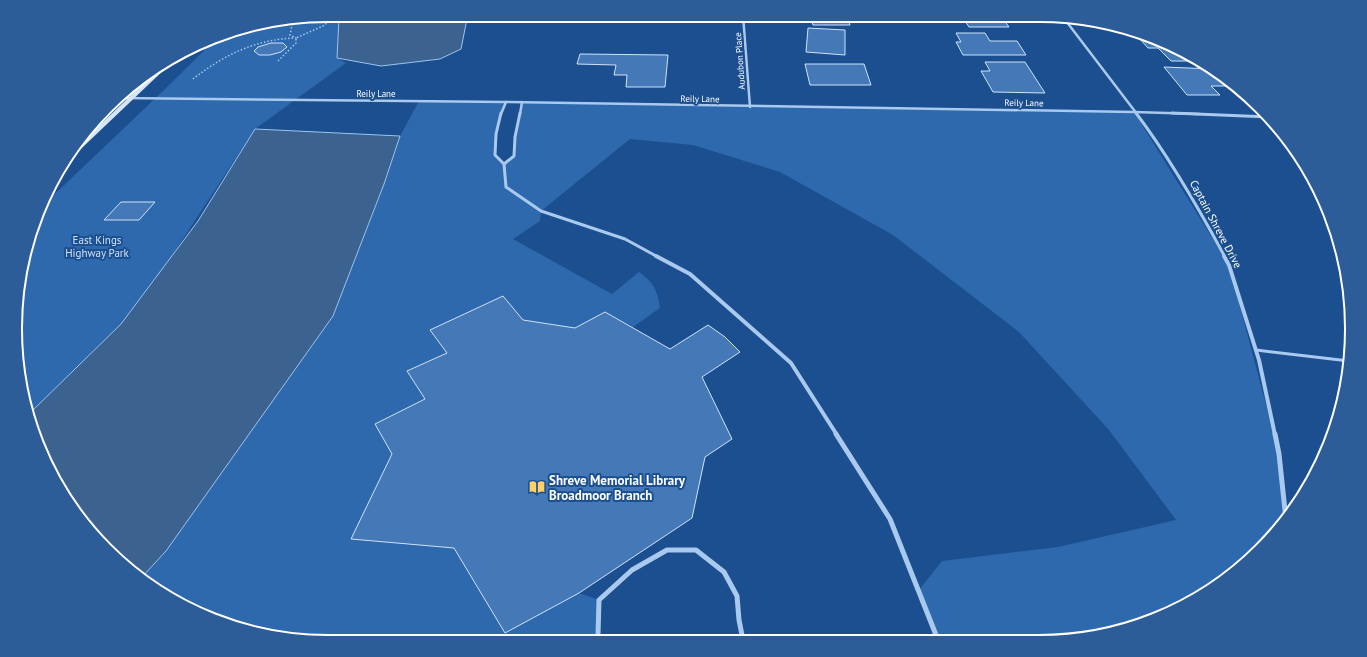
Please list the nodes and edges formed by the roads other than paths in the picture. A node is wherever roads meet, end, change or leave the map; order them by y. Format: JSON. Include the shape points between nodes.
{"nodes":[{"id":1,"x":744,"y":22,"type":"edge"},
{"id":2,"x":1068,"y":24,"type":"edge"},
{"id":3,"x":152,"y":78,"type":"edge"},
{"id":4,"x":125,"y":99,"type":"edge"},
{"id":5,"x":130,"y":99,"type":"junction"},
{"id":6,"x":506,"y":102,"type":"junction"},
{"id":7,"x":522,"y":102,"type":"junction"},
{"id":8,"x":750,"y":107,"type":"junction"},
{"id":9,"x":1134,"y":112,"type":"junction"},
{"id":10,"x":1261,"y":118,"type":"edge"},
{"id":11,"x":85,"y":142,"type":"edge"},
{"id":12,"x":504,"y":164,"type":"junction"},
{"id":13,"x":1256,"y":350,"type":"junction"},
{"id":14,"x":1343,"y":360,"type":"edge"},
{"id":15,"x":1285,"y":511,"type":"edge"},
{"id":16,"x":598,"y":635,"type":"edge"},
{"id":17,"x":742,"y":635,"type":"edge"},
{"id":18,"x":936,"y":635,"type":"edge"}],
"edges":[{"from":1,"to":8,"type":"street","name":"Audubon Place"},
{"from":2,"to":9,"type":"street","name":"Captain Shreve Drive"},
{"from":3,"to":5,"type":"main road"},
{"from":4,"to":5,"type":"street","name":"Reily Lane"},
{"from":5,"to":6,"type":"street","name":"Reily Lane"},
{"from":5,"to":11,"type":"main road"},
{"from":6,"to":7,"type":"street","name":"Reily Lane"},
{"from":6,"to":12,"type":"street","via":[[494,139],[495,156]]},
{"from":7,"to":8,"type":"street","name":"Reily Lane"},
{"from":7,"to":12,"type":"street","via":[[514,156]]},
{"from":8,"to":9,"type":"street","name":"Reily Lane"},
{"from":9,"to":10,"type":"street","name":"Reily Lane"},
{"from":9,"to":13,"type":"street","name":"Captain Shreve Drive","via":[[1176,170],[1229,265]]},
{"from":12,"to":18,"type":"street","via":[[506,187],[541,211],[625,239],[690,274],[791,363],[890,519]]},
{"from":13,"to":14,"type":"lane"},
{"from":13,"to":15,"type":"street","name":"Captain Shreve Drive","via":[[1279,454]]},
{"from":16,"to":17,"type":"street","via":[[599,600],[632,570],[666,550],[696,550],[724,572],[737,596]]}]}
